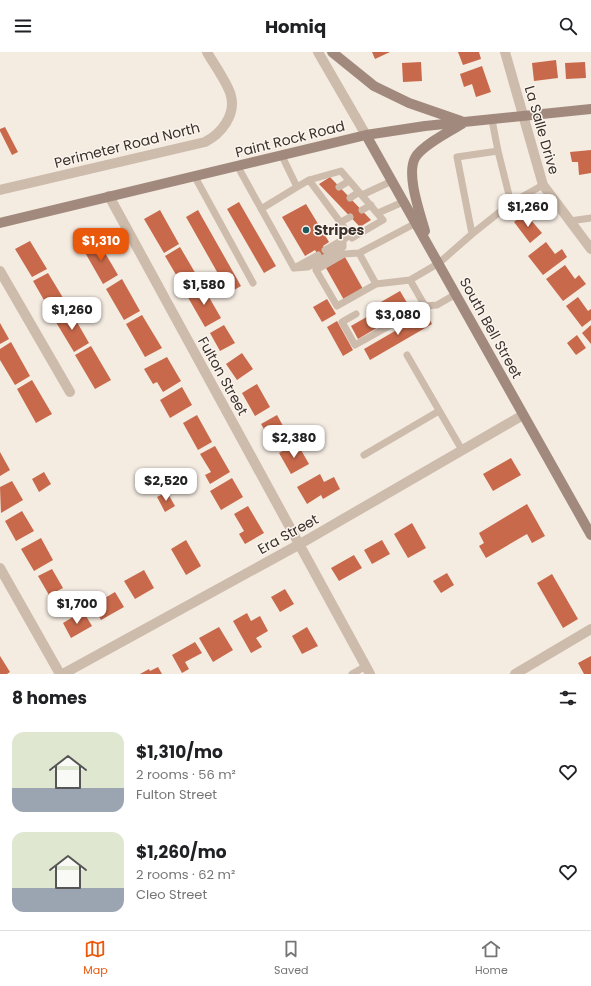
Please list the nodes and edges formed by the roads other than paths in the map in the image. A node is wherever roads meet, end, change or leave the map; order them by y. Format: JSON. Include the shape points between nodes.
{"nodes":[{"id":1,"x":207,"y":52,"type":"edge"},
{"id":2,"x":318,"y":52,"type":"edge"},
{"id":3,"x":332,"y":52,"type":"edge"},
{"id":4,"x":505,"y":52,"type":"edge"},
{"id":5,"x":591,"y":110,"type":"edge"},
{"id":6,"x":524,"y":116,"type":"junction"},
{"id":7,"x":492,"y":120,"type":"junction"},
{"id":8,"x":465,"y":122,"type":"junction"},
{"id":9,"x":366,"y":135,"type":"junction"},
{"id":10,"x":498,"y":151,"type":"junction"},
{"id":11,"x":282,"y":156,"type":"junction"},
{"id":12,"x":238,"y":167,"type":"junction"},
{"id":13,"x":195,"y":177,"type":"junction"},
{"id":14,"x":309,"y":180,"type":"junction"},
{"id":15,"x":350,"y":181,"type":"junction"},
{"id":16,"x":392,"y":181,"type":"junction"},
{"id":17,"x":543,"y":185,"type":"junction"},
{"id":18,"x":297,"y":187,"type":"junction"},
{"id":19,"x":339,"y":187,"type":"dead end"},
{"id":20,"x":0,"y":190,"type":"edge"},
{"id":21,"x":361,"y":194,"type":"junction"},
{"id":22,"x":109,"y":196,"type":"junction"},
{"id":23,"x":350,"y":198,"type":"dead end"},
{"id":24,"x":403,"y":202,"type":"junction"},
{"id":25,"x":511,"y":203,"type":"junction"},
{"id":26,"x":339,"y":205,"type":"dead end"},
{"id":27,"x":371,"y":205,"type":"junction"},
{"id":28,"x":261,"y":209,"type":"junction"},
{"id":29,"x":332,"y":210,"type":"junction"},
{"id":30,"x":362,"y":210,"type":"dead end"},
{"id":31,"x":378,"y":213,"type":"junction"},
{"id":32,"x":350,"y":217,"type":"dead end"},
{"id":33,"x":591,"y":218,"type":"edge"},
{"id":34,"x":570,"y":221,"type":"junction"},
{"id":35,"x":341,"y":222,"type":"junction"},
{"id":36,"x":0,"y":223,"type":"edge"},
{"id":37,"x":416,"y":223,"type":"junction"},
{"id":38,"x":472,"y":234,"type":"junction"},
{"id":39,"x":351,"y":235,"type":"junction"},
{"id":40,"x":343,"y":240,"type":"junction"},
{"id":41,"x":428,"y":244,"type":"junction"},
{"id":42,"x":591,"y":249,"type":"edge"},
{"id":43,"x":325,"y":250,"type":"dead end"},
{"id":44,"x":359,"y":253,"type":"junction"},
{"id":45,"x":318,"y":255,"type":"dead end"},
{"id":46,"x":439,"y":263,"type":"junction"},
{"id":47,"x":294,"y":268,"type":"junction"},
{"id":48,"x":0,"y":271,"type":"edge"},
{"id":49,"x":410,"y":280,"type":"junction"},
{"id":50,"x":253,"y":283,"type":"dead end"},
{"id":51,"x":376,"y":284,"type":"junction"},
{"id":52,"x":456,"y":294,"type":"junction"},
{"id":53,"x":425,"y":306,"type":"junction"},
{"id":54,"x":356,"y":314,"type":"dead end"},
{"id":55,"x":406,"y":355,"type":"dead end"},
{"id":56,"x":70,"y":392,"type":"dead end"},
{"id":57,"x":439,"y":411,"type":"junction"},
{"id":58,"x":523,"y":415,"type":"junction"},
{"id":59,"x":462,"y":450,"type":"junction"},
{"id":60,"x":364,"y":455,"type":"dead end"},
{"id":61,"x":591,"y":535,"type":"edge"},
{"id":62,"x":300,"y":544,"type":"junction"},
{"id":63,"x":0,"y":568,"type":"edge"},
{"id":64,"x":591,"y":629,"type":"edge"},
{"id":65,"x":368,"y":670,"type":"edge"},
{"id":66,"x":60,"y":674,"type":"edge"},
{"id":67,"x":63,"y":674,"type":"edge"},
{"id":68,"x":352,"y":674,"type":"edge"},
{"id":69,"x":515,"y":674,"type":"edge"}],
"edges":[{"from":1,"to":20,"type":"street","name":"Perimeter Road North","via":[[231,96],[231,108],[225,125],[214,138]]},
{"from":2,"to":9,"type":"street"},
{"from":3,"to":8,"type":"main road","via":[[374,86],[409,103]]},
{"from":4,"to":6,"type":"street","name":"La Salle Drive"},
{"from":5,"to":6,"type":"main road","name":"Paint Rock Road"},
{"from":6,"to":7,"type":"main road","name":"Paint Rock Road"},
{"from":6,"to":17,"type":"street","name":"La Salle Drive"},
{"from":7,"to":8,"type":"main road","name":"Paint Rock Road"},
{"from":7,"to":10,"type":"lane"},
{"from":8,"to":9,"type":"main road","name":"Paint Rock Road"},
{"from":8,"to":41,"type":"main road","via":[[429,144],[414,158],[412,175]]},
{"from":9,"to":11,"type":"main road","name":"Paint Rock Road"},
{"from":9,"to":16,"type":"main road","name":"South Bell Street"},
{"from":10,"to":25,"type":"lane"},
{"from":10,"to":38,"type":"lane","via":[[457,157]]},
{"from":11,"to":12,"type":"main road","name":"Paint Rock Road"},
{"from":11,"to":18,"type":"lane"},
{"from":12,"to":13,"type":"main road","name":"Paint Rock Road"},
{"from":12,"to":28,"type":"lane"},
{"from":13,"to":22,"type":"main road","name":"Paint Rock Road"},
{"from":13,"to":50,"type":"lane"},
{"from":14,"to":15,"type":"lane","via":[[341,171]]},
{"from":14,"to":18,"type":"lane"},
{"from":14,"to":29,"type":"lane","via":[[325,195]]},
{"from":15,"to":19,"type":"lane"},
{"from":15,"to":21,"type":"lane"},
{"from":16,"to":21,"type":"lane"},
{"from":16,"to":24,"type":"main road","name":"South Bell Street"},
{"from":17,"to":25,"type":"lane"},
{"from":17,"to":34,"type":"street","name":"La Salle Drive"},
{"from":18,"to":28,"type":"lane"},
{"from":21,"to":23,"type":"lane"},
{"from":21,"to":27,"type":"lane"},
{"from":22,"to":36,"type":"main road","name":"Paint Rock Road"},
{"from":22,"to":62,"type":"street","name":"Fulton Street"},
{"from":24,"to":31,"type":"lane"},
{"from":24,"to":37,"type":"main road","name":"South Bell Street"},
{"from":25,"to":38,"type":"lane"},
{"from":26,"to":29,"type":"lane"},
{"from":27,"to":30,"type":"lane"},
{"from":27,"to":31,"type":"lane"},
{"from":28,"to":47,"type":"lane"},
{"from":29,"to":35,"type":"lane"},
{"from":31,"to":39,"type":"lane","via":[[383,220],[352,238]]},
{"from":32,"to":35,"type":"lane"},
{"from":33,"to":34,"type":"lane"},
{"from":34,"to":42,"type":"street","name":"La Salle Drive"},
{"from":35,"to":39,"type":"lane"},
{"from":37,"to":41,"type":"main road","name":"South Bell Street"},
{"from":37,"to":44,"type":"lane"},
{"from":38,"to":46,"type":"lane"},
{"from":39,"to":40,"type":"lane"},
{"from":40,"to":43,"type":"lane"},
{"from":40,"to":47,"type":"lane","via":[[343,247],[308,267]]},
{"from":41,"to":46,"type":"main road","name":"South Bell Street"},
{"from":44,"to":51,"type":"lane"},
{"from":44,"to":51,"type":"lane","via":[[344,254],[316,270],[337,306]]},
{"from":45,"to":47,"type":"lane"},
{"from":46,"to":49,"type":"lane"},
{"from":46,"to":52,"type":"main road","name":"South Bell Street"},
{"from":48,"to":56,"type":"street"},
{"from":49,"to":51,"type":"lane"},
{"from":49,"to":53,"type":"lane"},
{"from":52,"to":53,"type":"lane","via":[[437,305]]},
{"from":52,"to":58,"type":"main road","name":"South Bell Street"},
{"from":53,"to":54,"type":"lane","via":[[355,345],[342,322]]},
{"from":55,"to":57,"type":"lane"},
{"from":57,"to":59,"type":"lane"},
{"from":57,"to":60,"type":"lane"},
{"from":58,"to":59,"type":"street","name":"Era Street"},
{"from":58,"to":61,"type":"main road","name":"South Bell Street"},
{"from":59,"to":62,"type":"street","name":"Era Street"},
{"from":62,"to":65,"type":"street","name":"Fulton Street"},
{"from":62,"to":67,"type":"street","name":"Era Street"},
{"from":63,"to":66,"type":"street"},
{"from":64,"to":69,"type":"street"},
{"from":65,"to":68,"type":"lane"}]}
